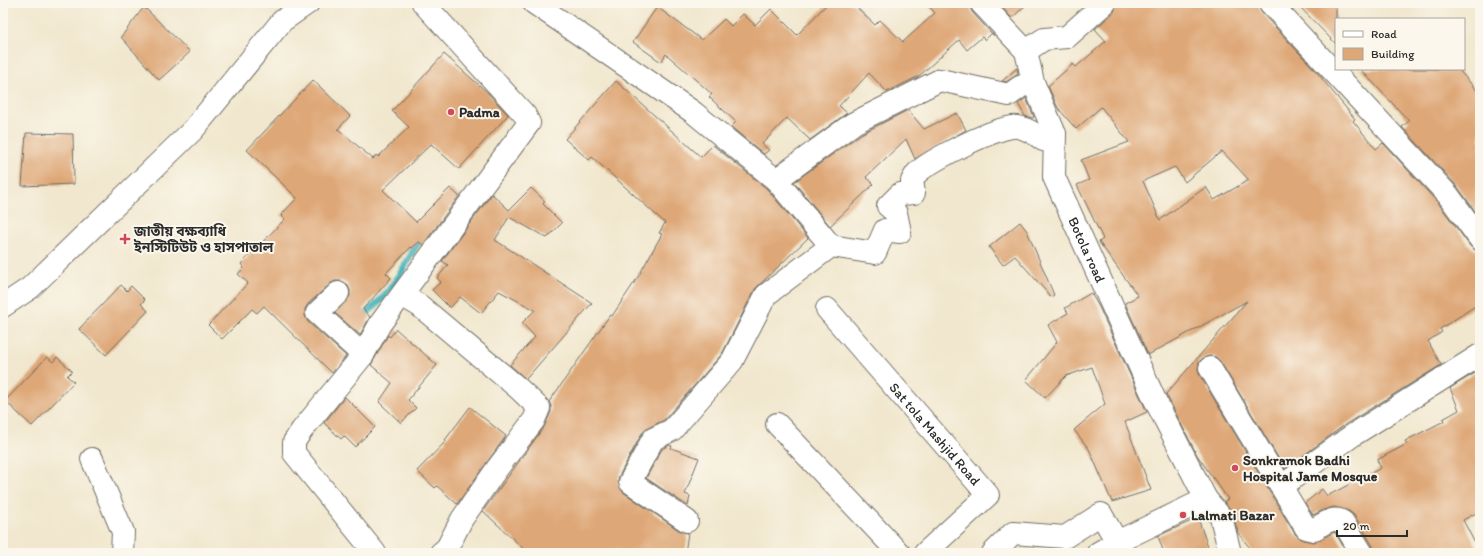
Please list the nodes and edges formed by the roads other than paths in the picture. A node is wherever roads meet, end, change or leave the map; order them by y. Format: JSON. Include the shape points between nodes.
{"nodes":[{"id":1,"x":308,"y":3,"type":"edge"},
{"id":2,"x":423,"y":3,"type":"edge"},
{"id":3,"x":534,"y":3,"type":"edge"},
{"id":4,"x":981,"y":3,"type":"edge"},
{"id":5,"x":1105,"y":3,"type":"edge"},
{"id":6,"x":1270,"y":3,"type":"edge"},
{"id":7,"x":1026,"y":51,"type":"junction"},
{"id":8,"x":1033,"y":82,"type":"junction"},
{"id":9,"x":1055,"y":134,"type":"junction"},
{"id":10,"x":776,"y":180,"type":"junction"},
{"id":11,"x":1480,"y":239,"type":"edge"},
{"id":12,"x":831,"y":246,"type":"junction"},
{"id":13,"x":338,"y":293,"type":"dead end"},
{"id":14,"x":402,"y":295,"type":"junction"},
{"id":15,"x":3,"y":306,"type":"edge"},
{"id":16,"x":826,"y":309,"type":"dead end"},
{"id":17,"x":363,"y":355,"type":"junction"},
{"id":18,"x":1480,"y":355,"type":"edge"},
{"id":19,"x":1210,"y":368,"type":"dead end"},
{"id":20,"x":777,"y":424,"type":"dead end"},
{"id":21,"x":92,"y":459,"type":"dead end"},
{"id":22,"x":1282,"y":486,"type":"junction"},
{"id":23,"x":1206,"y":499,"type":"junction"},
{"id":24,"x":687,"y":521,"type":"dead end"},
{"id":25,"x":1117,"y":542,"type":"junction"},
{"id":26,"x":1070,"y":545,"type":"edge"},
{"id":27,"x":122,"y":553,"type":"edge"},
{"id":28,"x":375,"y":553,"type":"edge"},
{"id":29,"x":441,"y":553,"type":"edge"},
{"id":30,"x":899,"y":553,"type":"edge"},
{"id":31,"x":925,"y":553,"type":"edge"},
{"id":32,"x":993,"y":553,"type":"edge"},
{"id":33,"x":1098,"y":553,"type":"edge"},
{"id":34,"x":1230,"y":553,"type":"edge"},
{"id":35,"x":1362,"y":553,"type":"edge"}],
"edges":[{"from":1,"to":15,"type":"street","via":[[282,21],[193,130],[30,288]]},
{"from":2,"to":14,"type":"street","via":[[525,115],[529,123]]},
{"from":3,"to":10,"type":"street","via":[[693,112]]},
{"from":4,"to":7,"type":"street"},
{"from":5,"to":7,"type":"street","via":[[1067,37],[1044,39]]},
{"from":6,"to":11,"type":"street","via":[[1448,195]]},
{"from":7,"to":8,"type":"street","name":"Botola road"},
{"from":8,"to":9,"type":"street","name":"Botola road"},
{"from":8,"to":10,"type":"street","via":[[1008,95],[940,80],[854,123]]},
{"from":9,"to":12,"type":"street","via":[[1043,140],[1032,132],[1017,127],[989,134],[966,144],[918,173],[912,181],[914,193],[900,194],[888,206],[896,213],[900,232],[885,230],[875,253]]},
{"from":9,"to":23,"type":"street","name":"Botola road","via":[[1054,177],[1155,400]]},
{"from":10,"to":12,"type":"street"},
{"from":12,"to":24,"type":"street","via":[[766,295],[732,361],[672,430],[653,439],[630,482]]},
{"from":13,"to":17,"type":"street","via":[[317,313]]},
{"from":14,"to":17,"type":"street","via":[[380,324]]},
{"from":14,"to":29,"type":"street","via":[[420,306],[539,408],[534,420],[492,476],[462,519],[447,548]]},
{"from":16,"to":31,"type":"street","name":"Sat tola Mashjid Road","via":[[988,495]]},
{"from":17,"to":28,"type":"street","via":[[302,430],[294,442],[294,453]]},
{"from":18,"to":22,"type":"street","via":[[1353,435]]},
{"from":19,"to":22,"type":"street"},
{"from":20,"to":30,"type":"street"},
{"from":21,"to":27,"type":"street","via":[[123,532]]},
{"from":22,"to":35,"type":"street","via":[[1306,528],[1313,530],[1335,518],[1339,519]]},
{"from":23,"to":25,"type":"street"},
{"from":23,"to":34,"type":"street","name":"Botola road","via":[[1220,517]]},
{"from":25,"to":26,"type":"street","via":[[1101,514]]},
{"from":25,"to":33,"type":"street"},
{"from":26,"to":32,"type":"street","via":[[1013,533]]}]}
